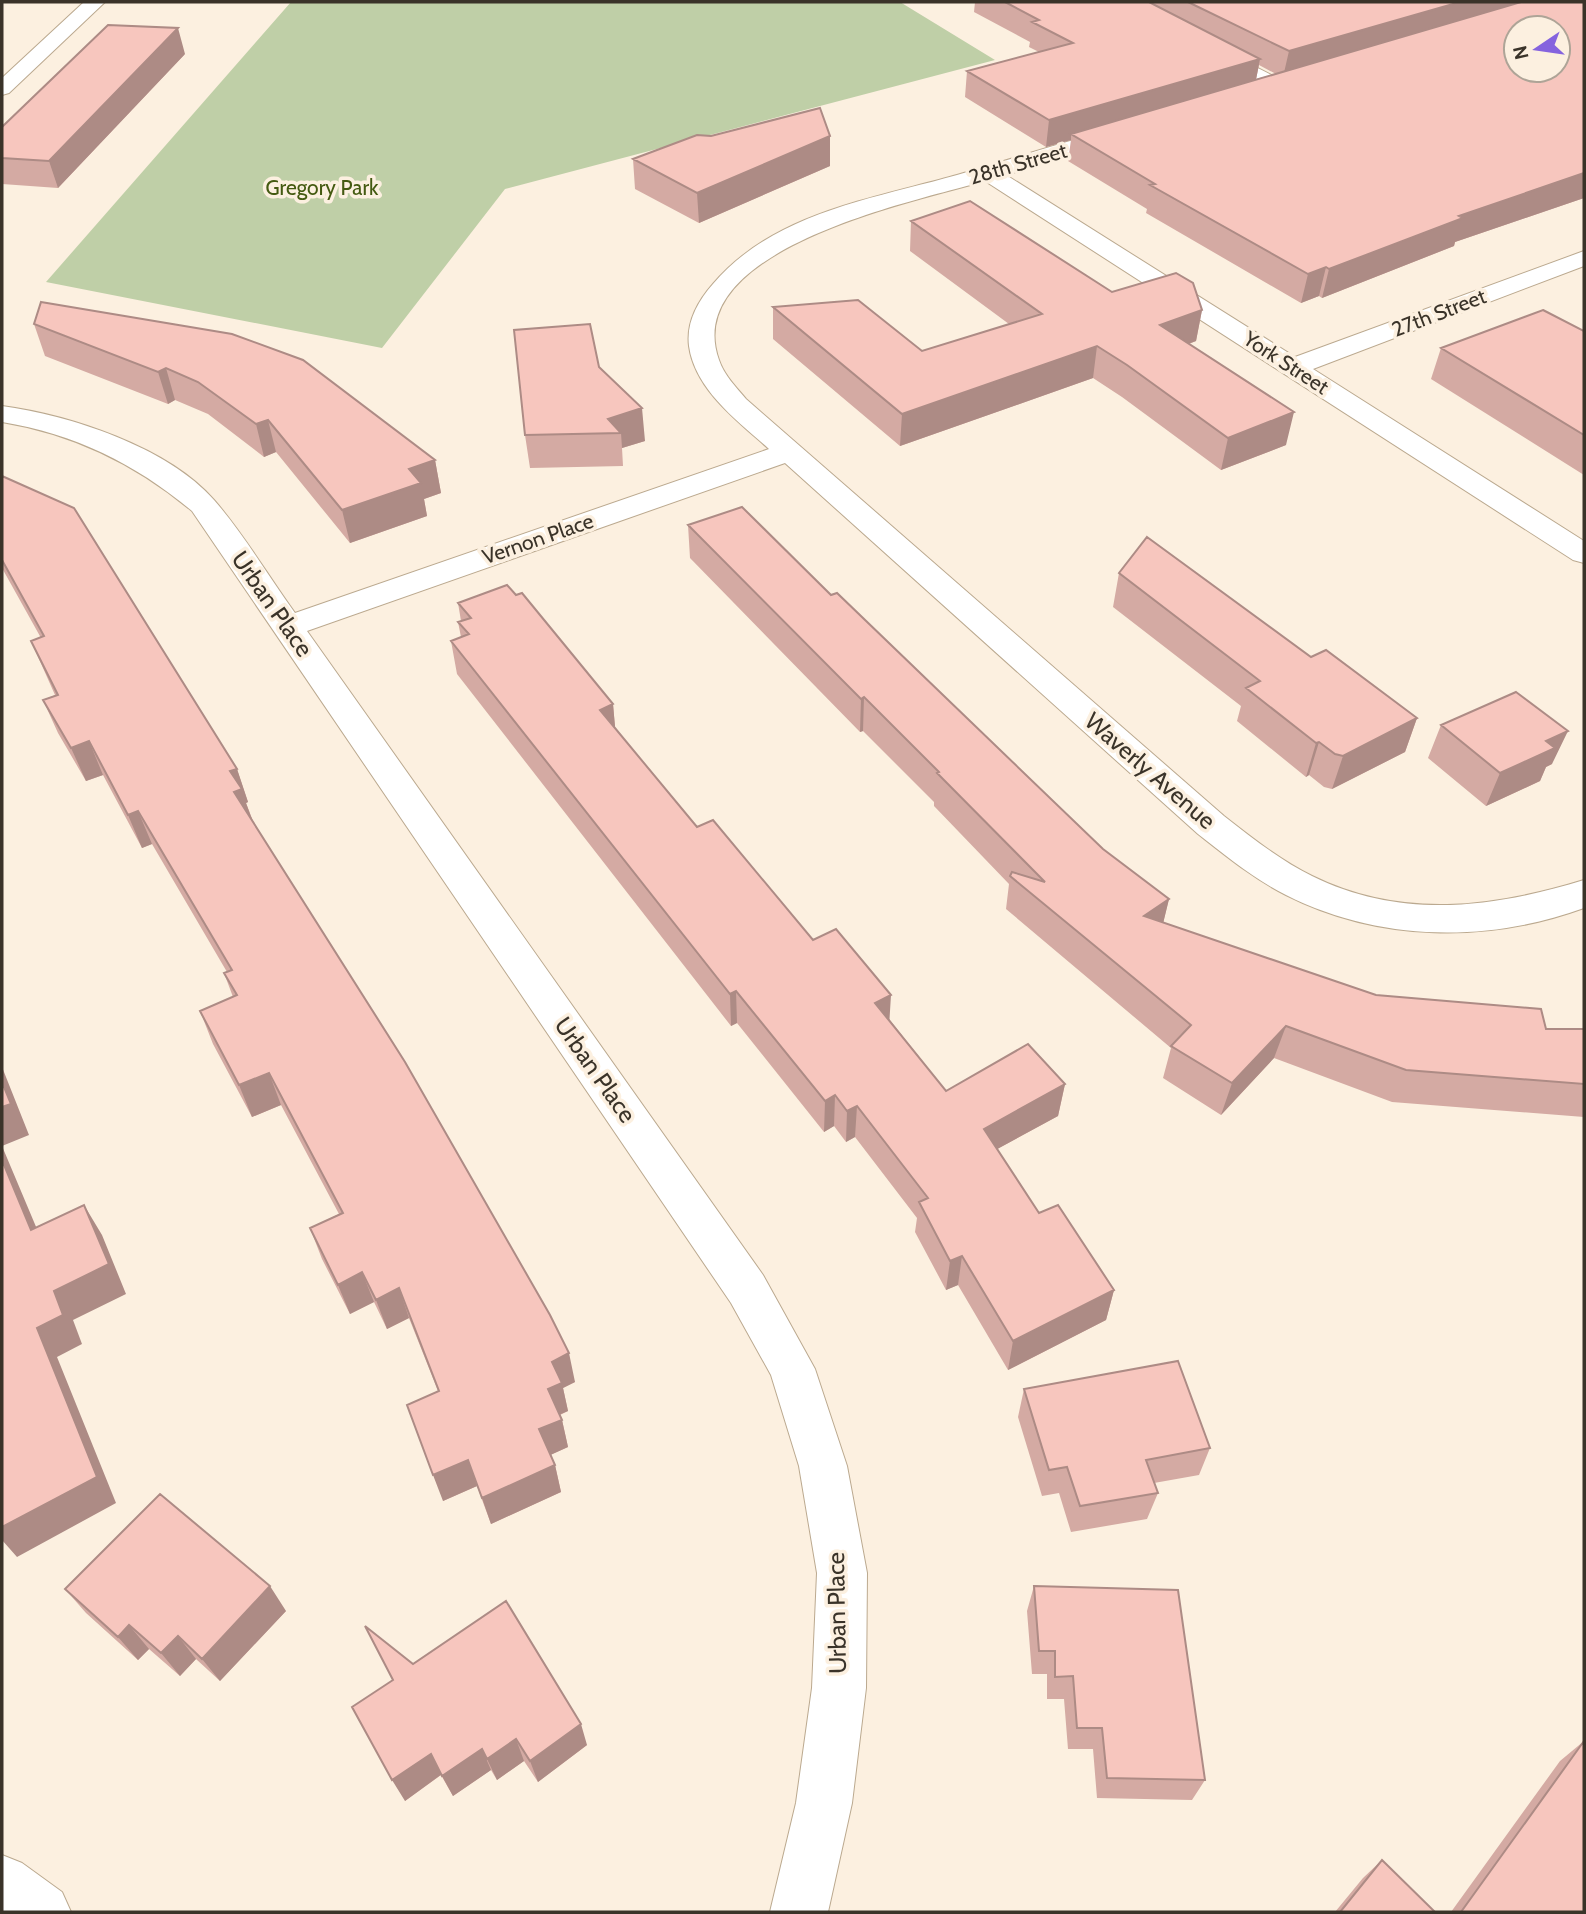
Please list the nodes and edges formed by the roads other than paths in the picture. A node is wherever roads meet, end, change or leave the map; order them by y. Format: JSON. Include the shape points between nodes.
{"nodes":[{"id":1,"x":94,"y":2,"type":"edge"},
{"id":2,"x":1114,"y":2,"type":"edge"},
{"id":3,"x":1306,"y":79,"type":"edge"},
{"id":4,"x":1280,"y":87,"type":"junction"},
{"id":5,"x":2,"y":89,"type":"edge"},
{"id":6,"x":1253,"y":94,"type":"edge"},
{"id":7,"x":1147,"y":126,"type":"edge"},
{"id":8,"x":988,"y":173,"type":"junction"},
{"id":9,"x":1584,"y":258,"type":"edge"},
{"id":10,"x":1293,"y":368,"type":"junction"},
{"id":11,"x":2,"y":414,"type":"edge"},
{"id":12,"x":789,"y":452,"type":"junction"},
{"id":13,"x":1584,"y":554,"type":"edge"},
{"id":14,"x":287,"y":626,"type":"junction"},
{"id":15,"x":1584,"y":894,"type":"edge"},
{"id":16,"x":2,"y":1883,"type":"edge"},
{"id":17,"x":42,"y":1912,"type":"edge"},
{"id":18,"x":799,"y":1912,"type":"edge"}],
"edges":[{"from":1,"to":5,"type":"street"},
{"from":2,"to":4,"type":"street"},
{"from":3,"to":4,"type":"street"},
{"from":4,"to":6,"type":"street"},
{"from":7,"to":8,"type":"street","name":"28th Street"},
{"from":8,"to":10,"type":"street","name":"York Street"},
{"from":8,"to":12,"type":"street","name":"28th Street","via":[[799,231],[743,264],[724,284],[701,329],[703,352],[714,379],[736,405]]},
{"from":9,"to":10,"type":"street","name":"27th Street"},
{"from":10,"to":13,"type":"street","name":"York Street"},
{"from":11,"to":14,"type":"street","name":"Urban Place","via":[[106,442],[176,481],[203,505]]},
{"from":12,"to":14,"type":"street","name":"Vernon Place"},
{"from":12,"to":15,"type":"street","name":"Waverly Avenue","via":[[1210,825],[1257,861],[1312,891],[1377,914],[1440,919],[1498,916],[1553,907]]},
{"from":14,"to":18,"type":"street","name":"Urban Place","via":[[747,1289],[792,1368],[823,1466],[842,1573],[837,1701],[824,1803]]},
{"from":16,"to":17,"type":"street"}]}
